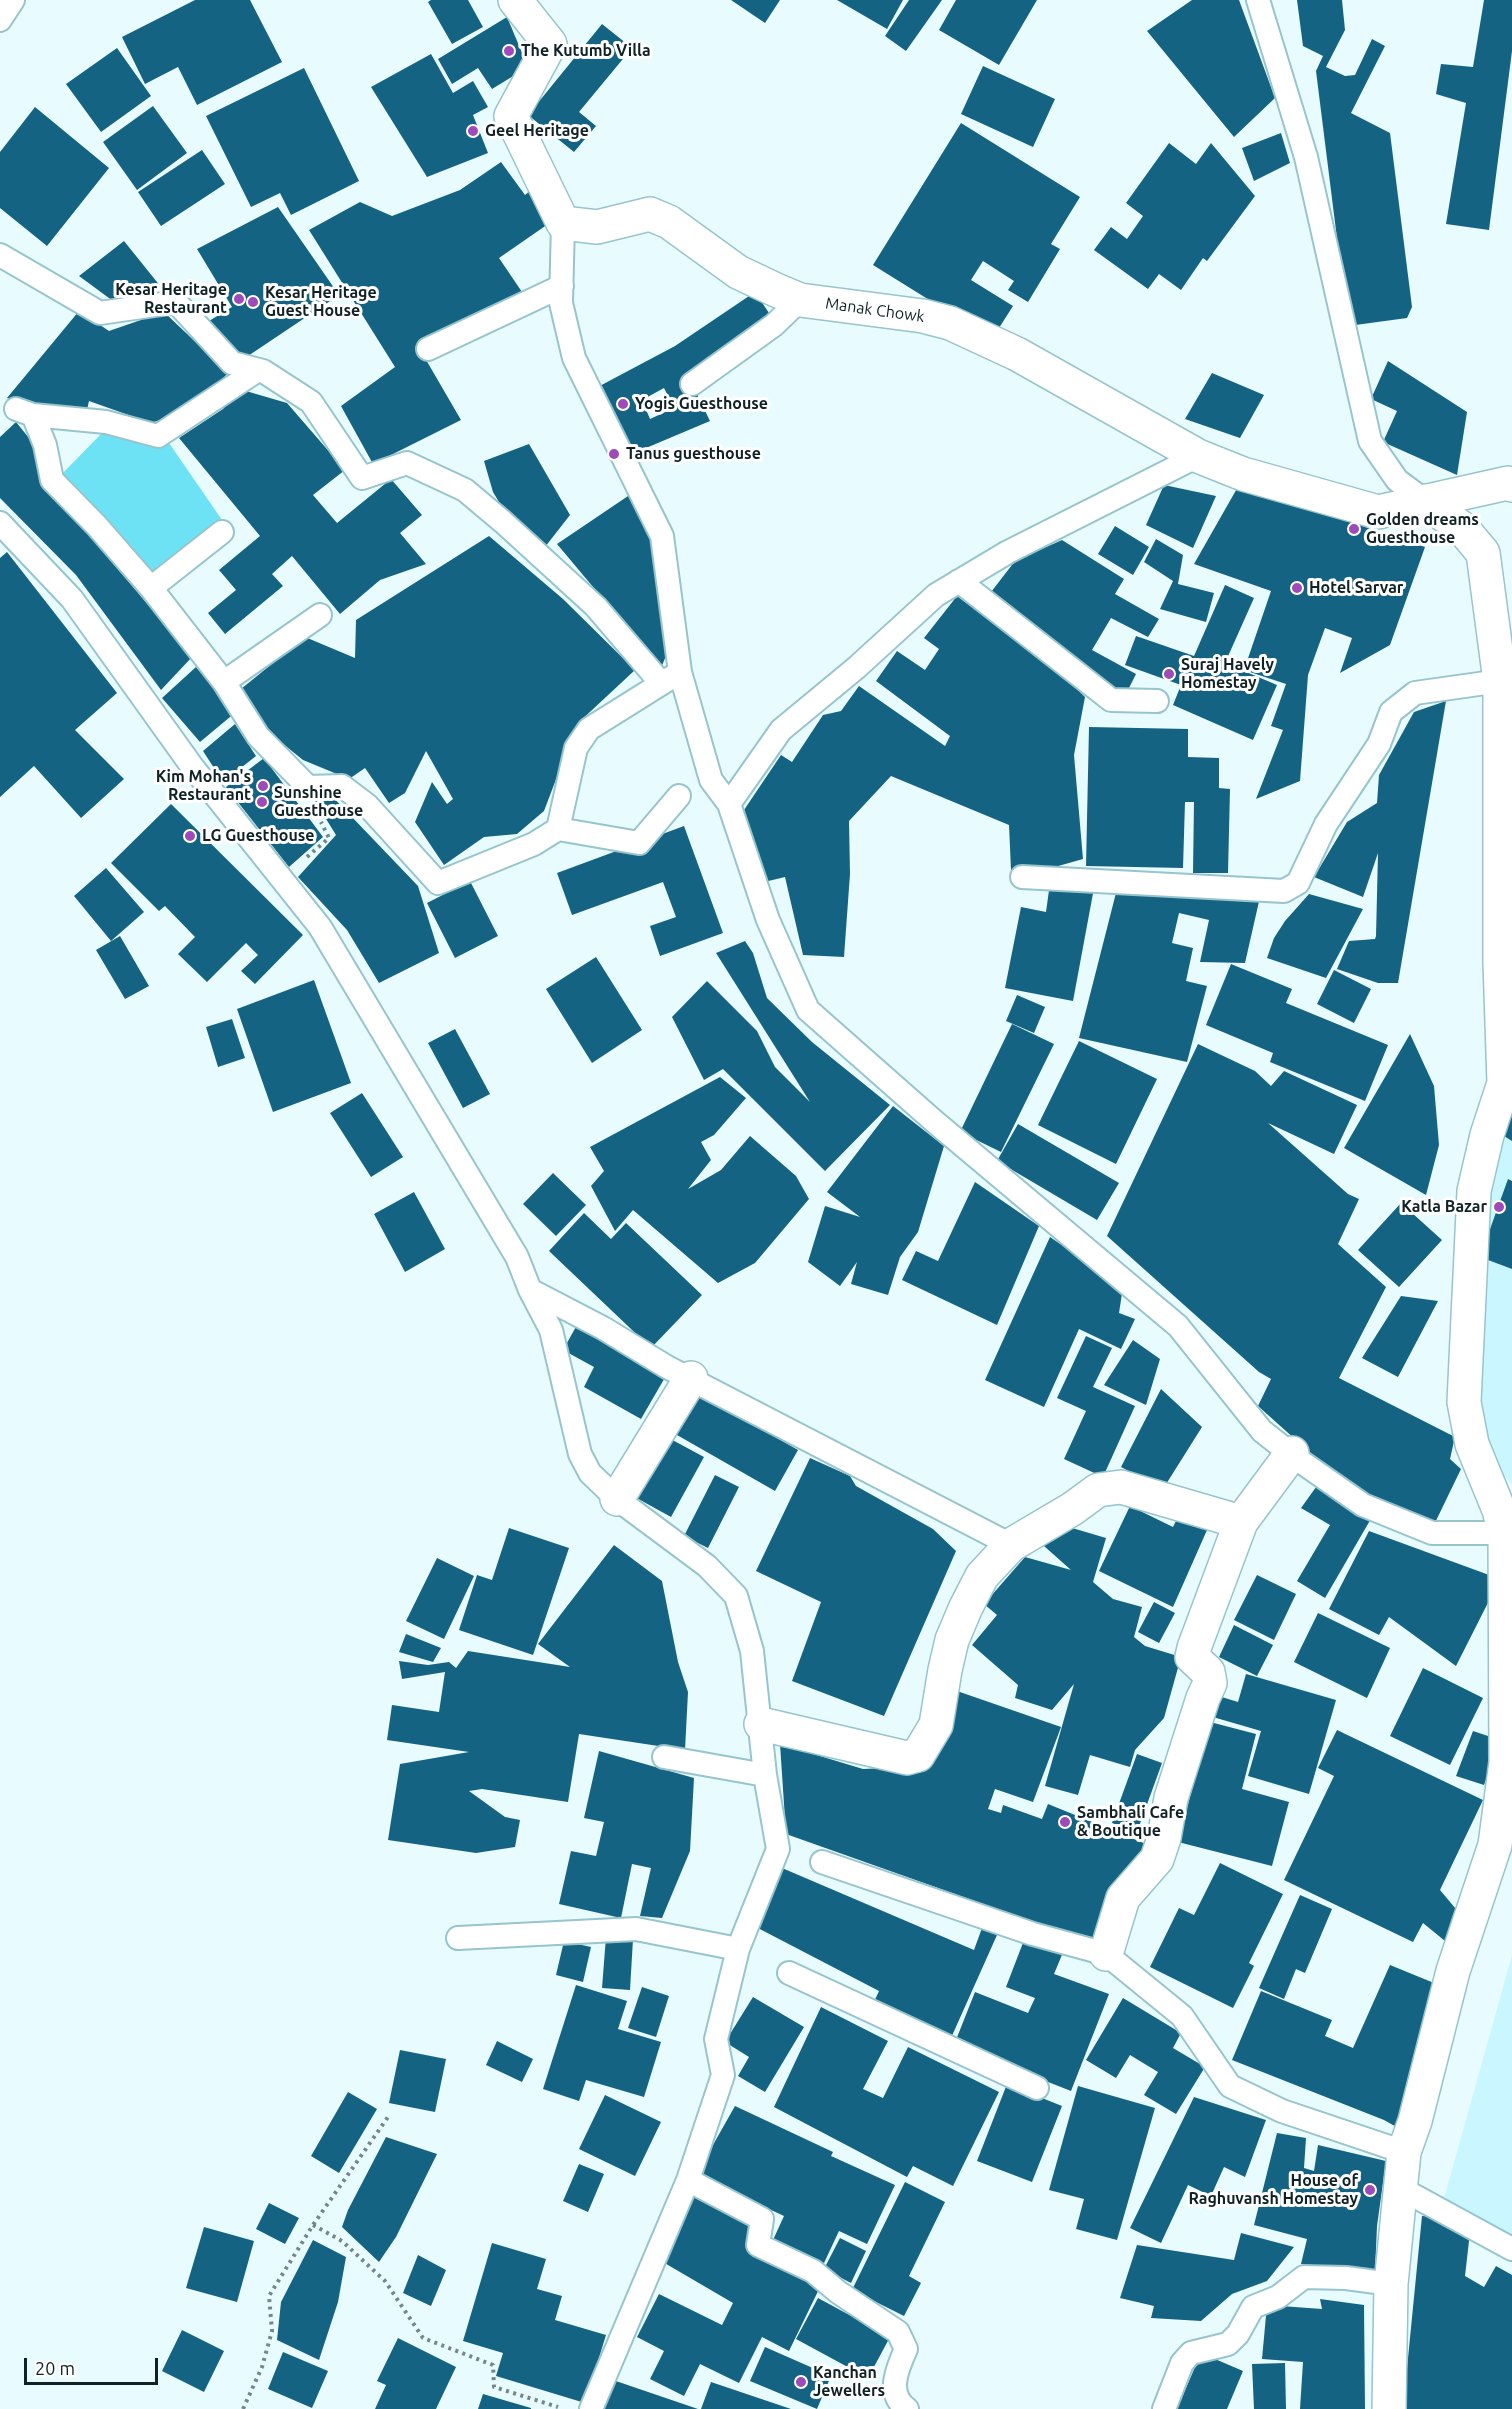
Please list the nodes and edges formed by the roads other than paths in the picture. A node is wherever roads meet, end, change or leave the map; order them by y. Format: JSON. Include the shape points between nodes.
{"nodes":[{"id":1,"x":13,"y":0,"type":"edge"},
{"id":2,"x":515,"y":0,"type":"edge"},
{"id":3,"x":1258,"y":0,"type":"edge"},
{"id":4,"x":0,"y":20,"type":"edge"},
{"id":5,"x":563,"y":223,"type":"junction"},
{"id":6,"x":0,"y":255,"type":"edge"},
{"id":7,"x":562,"y":286,"type":"junction"},
{"id":8,"x":800,"y":300,"type":"junction"},
{"id":9,"x":428,"y":349,"type":"dead end"},
{"id":10,"x":258,"y":370,"type":"junction"},
{"id":11,"x":692,"y":384,"type":"dead end"},
{"id":12,"x":1198,"y":456,"type":"junction"},
{"id":13,"x":1511,"y":475,"type":"edge"},
{"id":14,"x":1425,"y":501,"type":"junction"},
{"id":15,"x":3,"y":532,"type":"edge"},
{"id":16,"x":222,"y":532,"type":"dead end"},
{"id":17,"x":959,"y":581,"type":"junction"},
{"id":18,"x":152,"y":588,"type":"junction"},
{"id":19,"x":320,"y":615,"type":"dead end"},
{"id":20,"x":671,"y":677,"type":"junction"},
{"id":21,"x":1500,"y":681,"type":"junction"},
{"id":22,"x":224,"y":682,"type":"junction"},
{"id":23,"x":1157,"y":700,"type":"dead end"},
{"id":24,"x":679,"y":796,"type":"dead end"},
{"id":25,"x":729,"y":804,"type":"junction"},
{"id":26,"x":558,"y":829,"type":"junction"},
{"id":27,"x":1022,"y":877,"type":"dead end"},
{"id":28,"x":1508,"y":1082,"type":"edge"},
{"id":29,"x":530,"y":1290,"type":"junction"},
{"id":30,"x":691,"y":1378,"type":"junction"},
{"id":31,"x":1292,"y":1453,"type":"junction"},
{"id":32,"x":617,"y":1498,"type":"junction"},
{"id":33,"x":1241,"y":1522,"type":"junction"},
{"id":34,"x":1508,"y":1533,"type":"edge"},
{"id":35,"x":1011,"y":1545,"type":"junction"},
{"id":36,"x":1508,"y":1641,"type":"edge"},
{"id":37,"x":761,"y":1724,"type":"junction"},
{"id":38,"x":664,"y":1758,"type":"dead end"},
{"id":39,"x":765,"y":1775,"type":"junction"},
{"id":40,"x":822,"y":1862,"type":"dead end"},
{"id":41,"x":458,"y":1938,"type":"dead end"},
{"id":42,"x":738,"y":1950,"type":"junction"},
{"id":43,"x":1106,"y":1954,"type":"junction"},
{"id":44,"x":789,"y":1973,"type":"dead end"},
{"id":45,"x":1037,"y":2088,"type":"dead end"},
{"id":46,"x":1404,"y":2152,"type":"junction"},
{"id":47,"x":688,"y":2180,"type":"junction"},
{"id":48,"x":1398,"y":2187,"type":"junction"},
{"id":49,"x":1512,"y":2248,"type":"edge"},
{"id":50,"x":1391,"y":2284,"type":"junction"},
{"id":51,"x":591,"y":2409,"type":"edge"},
{"id":52,"x":907,"y":2409,"type":"edge"},
{"id":53,"x":1164,"y":2409,"type":"edge"},
{"id":54,"x":1389,"y":2409,"type":"edge"}],
"edges":[{"from":1,"to":4,"type":"lane"},
{"from":2,"to":5,"type":"street","via":[[550,44],[511,116]]},
{"from":3,"to":14,"type":"lane","via":[[1306,157],[1370,441],[1397,480]]},
{"from":5,"to":7,"type":"lane"},
{"from":5,"to":8,"type":"street","name":"Manak Chowk","via":[[597,227],[650,214],[669,222],[738,272]]},
{"from":6,"to":10,"type":"lane","via":[[100,313],[176,302],[232,363]]},
{"from":7,"to":9,"type":"lane"},
{"from":7,"to":20,"type":"lane","via":[[561,303],[574,358],[662,536]]},
{"from":8,"to":11,"type":"lane","via":[[774,325]]},
{"from":8,"to":12,"type":"street","name":"Manak Chowk","via":[[950,323],[1017,354]]},
{"from":10,"to":18,"type":"lane","via":[[158,436],[106,422],[25,412],[45,445],[52,480]]},
{"from":10,"to":20,"type":"lane","via":[[311,402],[362,478],[407,463],[465,490]]},
{"from":12,"to":14,"type":"street","name":"Manak Chowk","via":[[1243,474],[1378,512]]},
{"from":12,"to":17,"type":"lane"},
{"from":13,"to":14,"type":"street","name":"Manak Chowk"},
{"from":14,"to":21,"type":"street","via":[[1463,529],[1483,553]]},
{"from":15,"to":29,"type":"lane","via":[[72,599],[191,765],[320,927],[517,1257]]},
{"from":16,"to":18,"type":"lane"},
{"from":17,"to":23,"type":"lane","via":[[1110,700]]},
{"from":17,"to":25,"type":"lane","via":[[936,595],[781,730]]},
{"from":18,"to":22,"type":"lane"},
{"from":19,"to":22,"type":"lane"},
{"from":20,"to":25,"type":"lane","via":[[711,780]]},
{"from":20,"to":26,"type":"lane","via":[[582,736]]},
{"from":21,"to":27,"type":"lane","via":[[1415,693],[1391,712],[1379,744],[1326,824],[1298,883],[1284,891]]},
{"from":21,"to":28,"type":"street","via":[[1500,963]]},
{"from":22,"to":26,"type":"lane","via":[[258,736],[308,787],[342,786],[367,806],[438,883],[534,844]]},
{"from":24,"to":26,"type":"lane","via":[[639,843]]},
{"from":25,"to":31,"type":"lane","via":[[768,920],[808,1010],[1178,1326],[1262,1431]]},
{"from":28,"to":34,"type":"street","via":[[1486,1135],[1474,1191],[1464,1402],[1472,1444]]},
{"from":29,"to":30,"type":"lane"},
{"from":29,"to":32,"type":"lane","via":[[551,1330],[580,1454],[590,1473]]},
{"from":30,"to":32,"type":"street"},
{"from":30,"to":35,"type":"lane"},
{"from":31,"to":33,"type":"street"},
{"from":31,"to":34,"type":"lane","via":[[1363,1505],[1432,1533]]},
{"from":32,"to":37,"type":"lane","via":[[707,1566],[736,1596],[752,1651]]},
{"from":33,"to":35,"type":"street","via":[[1121,1487],[1098,1490]]},
{"from":33,"to":43,"type":"street","via":[[1192,1653],[1208,1672],[1210,1683],[1171,1798],[1164,1838],[1157,1859],[1123,1898]]},
{"from":34,"to":36,"type":"street"},
{"from":35,"to":37,"type":"street","via":[[982,1576],[966,1607],[952,1640],[936,1725],[918,1755],[908,1758]]},
{"from":36,"to":46,"type":"street","via":[[1506,1762],[1495,1845],[1453,1971]]},
{"from":37,"to":39,"type":"lane"},
{"from":38,"to":39,"type":"lane"},
{"from":39,"to":42,"type":"lane","via":[[778,1849]]},
{"from":40,"to":43,"type":"lane","via":[[1033,1934]]},
{"from":41,"to":42,"type":"lane","via":[[636,1929]]},
{"from":42,"to":47,"type":"lane","via":[[716,2039],[723,2075]]},
{"from":43,"to":46,"type":"lane","via":[[1182,2016],[1230,2086],[1282,2111]]},
{"from":44,"to":45,"type":"lane"},
{"from":46,"to":48,"type":"street"},
{"from":47,"to":51,"type":"lane"},
{"from":47,"to":52,"type":"lane","via":[[762,2219],[758,2245],[813,2271],[898,2332],[906,2349],[894,2388],[899,2403]]},
{"from":48,"to":49,"type":"lane"},
{"from":48,"to":50,"type":"street"},
{"from":50,"to":53,"type":"lane","via":[[1304,2277],[1278,2297],[1253,2307],[1228,2344],[1191,2353],[1182,2363]]},
{"from":50,"to":54,"type":"street"}]}
